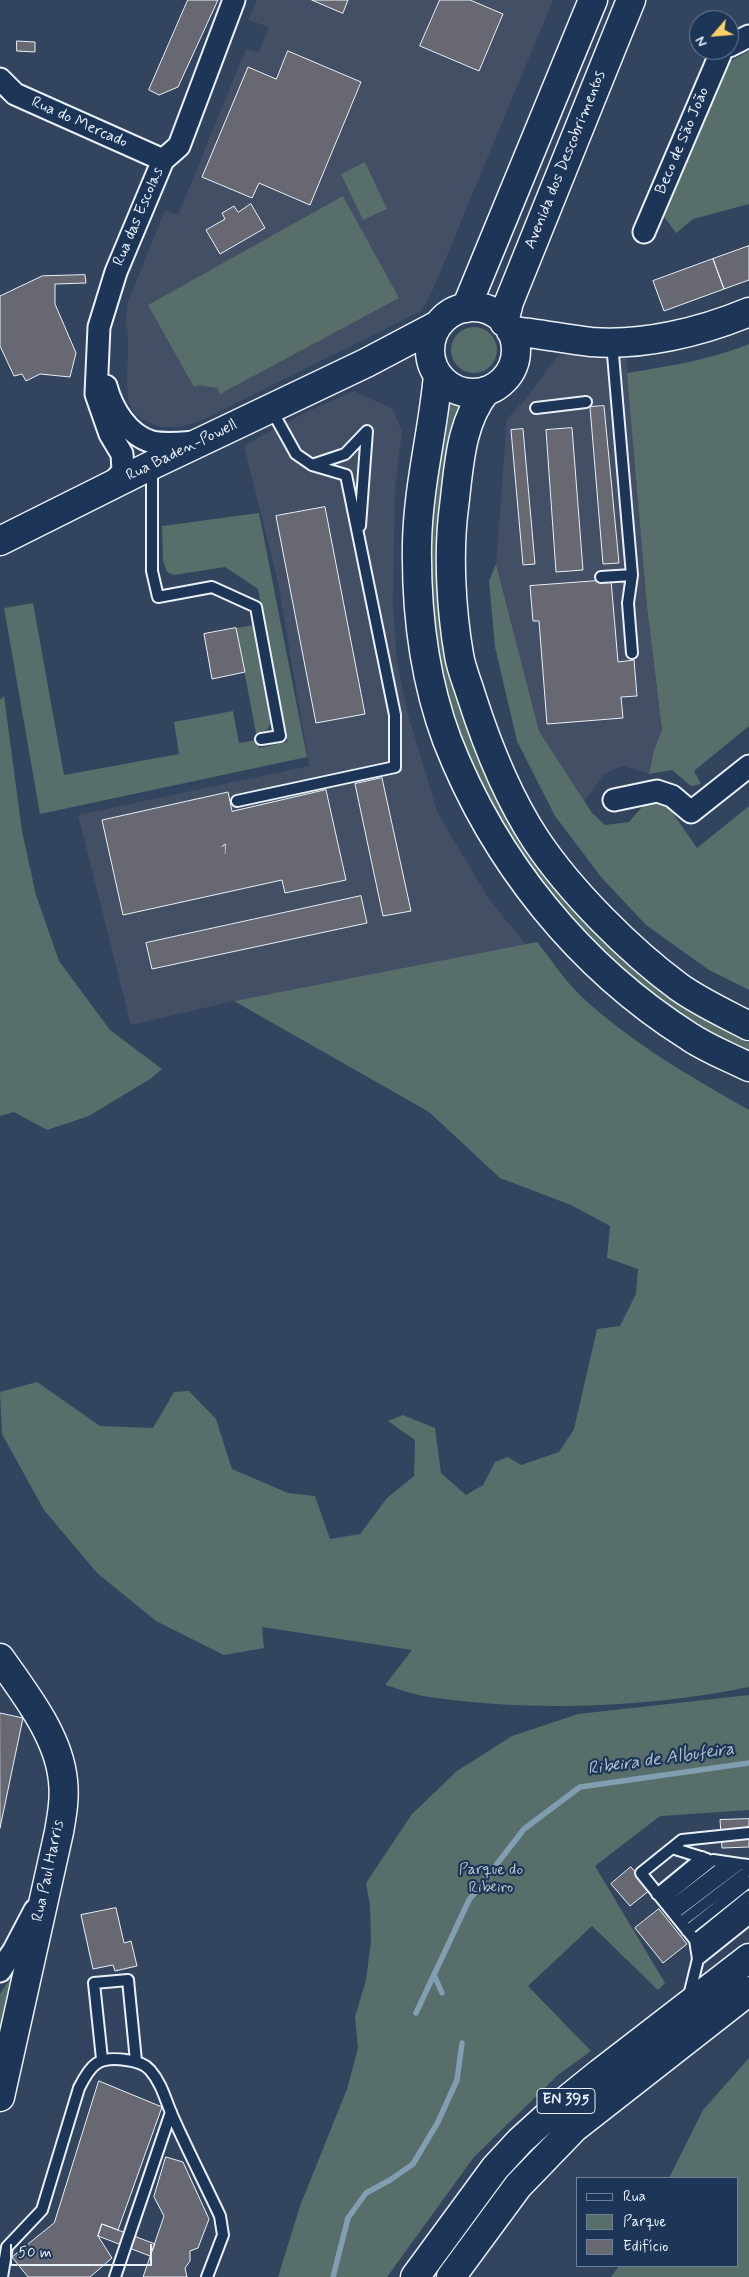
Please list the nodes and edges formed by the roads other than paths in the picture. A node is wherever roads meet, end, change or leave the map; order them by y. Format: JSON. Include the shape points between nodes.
{"nodes":[{"id":1,"x":234,"y":0,"type":"edge"},
{"id":2,"x":593,"y":0,"type":"edge"},
{"id":3,"x":631,"y":0,"type":"edge"},
{"id":4,"x":718,"y":60,"type":"edge"},
{"id":5,"x":0,"y":79,"type":"edge"},
{"id":6,"x":163,"y":160,"type":"junction"},
{"id":7,"x":644,"y":232,"type":"dead end"},
{"id":8,"x":466,"y":308,"type":"junction"},
{"id":9,"x":749,"y":312,"type":"edge"},
{"id":10,"x":438,"y":326,"type":"junction"},
{"id":11,"x":507,"y":326,"type":"junction"},
{"id":12,"x":602,"y":342,"type":"junction"},
{"id":13,"x":99,"y":359,"type":"junction"},
{"id":14,"x":366,"y":363,"type":"junction"},
{"id":15,"x":511,"y":369,"type":"junction"},
{"id":16,"x":435,"y":370,"type":"junction"},
{"id":17,"x":486,"y":391,"type":"junction"},
{"id":18,"x":586,"y":402,"type":"dead end"},
{"id":19,"x":271,"y":408,"type":"junction"},
{"id":20,"x":536,"y":408,"type":"dead end"},
{"id":21,"x":151,"y":453,"type":"junction"},
{"id":22,"x":122,"y":454,"type":"junction"},
{"id":23,"x":312,"y":465,"type":"junction"},
{"id":24,"x":110,"y":486,"type":"junction"},
{"id":25,"x":359,"y":539,"type":"junction"},
{"id":26,"x":0,"y":541,"type":"edge"},
{"id":27,"x":632,"y":575,"type":"junction"},
{"id":28,"x":601,"y":577,"type":"dead end"},
{"id":29,"x":632,"y":653,"type":"dead end"},
{"id":30,"x":261,"y":739,"type":"dead end"},
{"id":31,"x":749,"y":766,"type":"edge"},
{"id":32,"x":614,"y":800,"type":"dead end"},
{"id":33,"x":237,"y":801,"type":"dead end"},
{"id":34,"x":749,"y":1026,"type":"edge"},
{"id":35,"x":749,"y":1067,"type":"edge"},
{"id":36,"x":0,"y":1658,"type":"edge"},
{"id":37,"x":749,"y":1833,"type":"edge"},
{"id":38,"x":672,"y":1848,"type":"junction"},
{"id":39,"x":702,"y":1857,"type":"junction"},
{"id":40,"x":712,"y":1860,"type":"junction"},
{"id":41,"x":727,"y":1863,"type":"junction"},
{"id":42,"x":746,"y":1866,"type":"edge"},
{"id":43,"x":749,"y":1882,"type":"edge"},
{"id":44,"x":45,"y":1890,"type":"junction"},
{"id":45,"x":749,"y":1896,"type":"edge"},
{"id":46,"x":669,"y":1908,"type":"junction"},
{"id":47,"x":749,"y":1908,"type":"edge"},
{"id":48,"x":749,"y":1919,"type":"edge"},
{"id":49,"x":687,"y":1931,"type":"junction"},
{"id":50,"x":695,"y":1940,"type":"junction"},
{"id":51,"x":749,"y":1958,"type":"edge"},
{"id":52,"x":698,"y":1959,"type":"junction"},
{"id":53,"x":0,"y":1971,"type":"edge"},
{"id":54,"x":749,"y":1991,"type":"edge"},
{"id":55,"x":672,"y":2017,"type":"junction"},
{"id":56,"x":102,"y":2059,"type":"junction"},
{"id":57,"x":136,"y":2061,"type":"junction"},
{"id":58,"x":1,"y":2088,"type":"edge"},
{"id":59,"x":171,"y":2112,"type":"junction"},
{"id":60,"x":2,"y":2277,"type":"edge"},
{"id":61,"x":115,"y":2277,"type":"edge"},
{"id":62,"x":207,"y":2277,"type":"edge"},
{"id":63,"x":415,"y":2277,"type":"edge"},
{"id":64,"x":451,"y":2277,"type":"edge"}],
"edges":[{"from":1,"to":6,"type":"street","name":"Rua das Escolas","via":[[179,146]]},
{"from":2,"to":8,"type":"main road"},
{"from":3,"to":11,"type":"main road","name":"Avenida dos Descobrimentos","via":[[509,302]]},
{"from":4,"to":7,"type":"street","name":"Beco de São João"},
{"from":5,"to":6,"type":"street","name":"Rua do Mercado","via":[[15,94]]},
{"from":6,"to":13,"type":"street","name":"Rua das Escolas","via":[[116,272],[99,327]]},
{"from":8,"to":10,"type":"main road","via":[[452,313]]},
{"from":8,"to":11,"type":"main road","via":[[480,308],[493,313]]},
{"from":9,"to":12,"type":"main road","via":[[694,330],[640,341]]},
{"from":10,"to":14,"type":"main road","name":"Rua Baden-Powell"},
{"from":10,"to":16,"type":"main road","via":[[430,345]]},
{"from":11,"to":12,"type":"main road"},
{"from":11,"to":15,"type":"main road","via":[[515,350]]},
{"from":12,"to":15,"type":"main road","via":[[530,356]]},
{"from":12,"to":27,"type":"lane"},
{"from":13,"to":21,"type":"street","name":"Rua das Escolas","via":[[108,394],[126,426]]},
{"from":13,"to":22,"type":"street","name":"Rua das Escolas","via":[[96,394],[110,434]]},
{"from":14,"to":16,"type":"main road","name":"Rua Baden-Powell","via":[[392,361]]},
{"from":14,"to":19,"type":"main road","name":"Rua Baden-Powell"},
{"from":15,"to":17,"type":"main road","via":[[505,379]]},
{"from":16,"to":17,"type":"main road","via":[[454,389],[475,393]]},
{"from":16,"to":35,"type":"main road","via":[[435,402],[420,492],[417,544],[419,619],[432,689],[447,739],[479,812],[523,882],[574,943],[631,995],[690,1038]]},
{"from":17,"to":34,"type":"main road","via":[[470,416],[460,454],[451,526],[453,603],[459,656],[481,726],[507,789],[536,840],[572,887],[624,940],[680,987]]},
{"from":18,"to":20,"type":"lane"},
{"from":19,"to":21,"type":"main road","name":"Rua Baden-Powell","via":[[199,442]]},
{"from":19,"to":23,"type":"lane","via":[[296,454]]},
{"from":21,"to":22,"type":"street","via":[[139,463]]},
{"from":21,"to":24,"type":"main road","name":"Rua Baden-Powell"},
{"from":21,"to":30,"type":"lane","via":[[152,571],[158,597],[212,587],[256,606],[280,736]]},
{"from":22,"to":24,"type":"street","via":[[123,471]]},
{"from":23,"to":25,"type":"lane","via":[[346,475]]},
{"from":23,"to":25,"type":"lane","via":[[345,454],[366,431]]},
{"from":24,"to":26,"type":"main road","name":"Rua Baden-Powell"},
{"from":25,"to":33,"type":"lane","via":[[395,715],[394,768]]},
{"from":27,"to":28,"type":"lane"},
{"from":27,"to":29,"type":"lane","via":[[628,603]]},
{"from":31,"to":32,"type":"street","via":[[691,812],[672,796],[657,791]]},
{"from":36,"to":44,"type":"main road","name":"Rua Paul Harris","via":[[52,1740],[63,1781],[59,1832]]},
{"from":37,"to":38,"type":"lane","via":[[682,1840]]},
{"from":38,"to":39,"type":"lane"},
{"from":38,"to":46,"type":"lane","via":[[641,1872]]},
{"from":39,"to":40,"type":"lane"},
{"from":39,"to":46,"type":"lane"},
{"from":40,"to":41,"type":"lane"},
{"from":40,"to":46,"type":"lane"},
{"from":41,"to":42,"type":"lane"},
{"from":41,"to":46,"type":"lane"},
{"from":42,"to":46,"type":"lane"},
{"from":43,"to":49,"type":"lane"},
{"from":44,"to":53,"type":"street"},
{"from":44,"to":58,"type":"main road","name":"Rua Paul Harris"},
{"from":45,"to":50,"type":"lane"},
{"from":46,"to":49,"type":"lane"},
{"from":47,"to":52,"type":"lane","via":[[704,1944]]},
{"from":48,"to":52,"type":"lane"},
{"from":49,"to":50,"type":"lane"},
{"from":50,"to":52,"type":"lane"},
{"from":51,"to":55,"type":"main road","number":"EN 395"},
{"from":52,"to":55,"type":"lane","via":[[690,1994]]},
{"from":54,"to":64,"type":"main road","number":"EN 395","via":[[574,2128],[518,2186]]},
{"from":55,"to":63,"type":"main road","number":"EN 395","via":[[520,2141],[495,2168]]},
{"from":56,"to":57,"type":"lane"},
{"from":56,"to":57,"type":"lane","via":[[94,1983],[128,1980]]},
{"from":56,"to":60,"type":"lane","via":[[88,2072],[80,2088],[42,2210],[8,2248]]},
{"from":57,"to":59,"type":"lane","via":[[148,2069],[161,2085]]},
{"from":59,"to":61,"type":"lane"},
{"from":59,"to":62,"type":"lane","via":[[220,2216],[223,2235]]}]}
